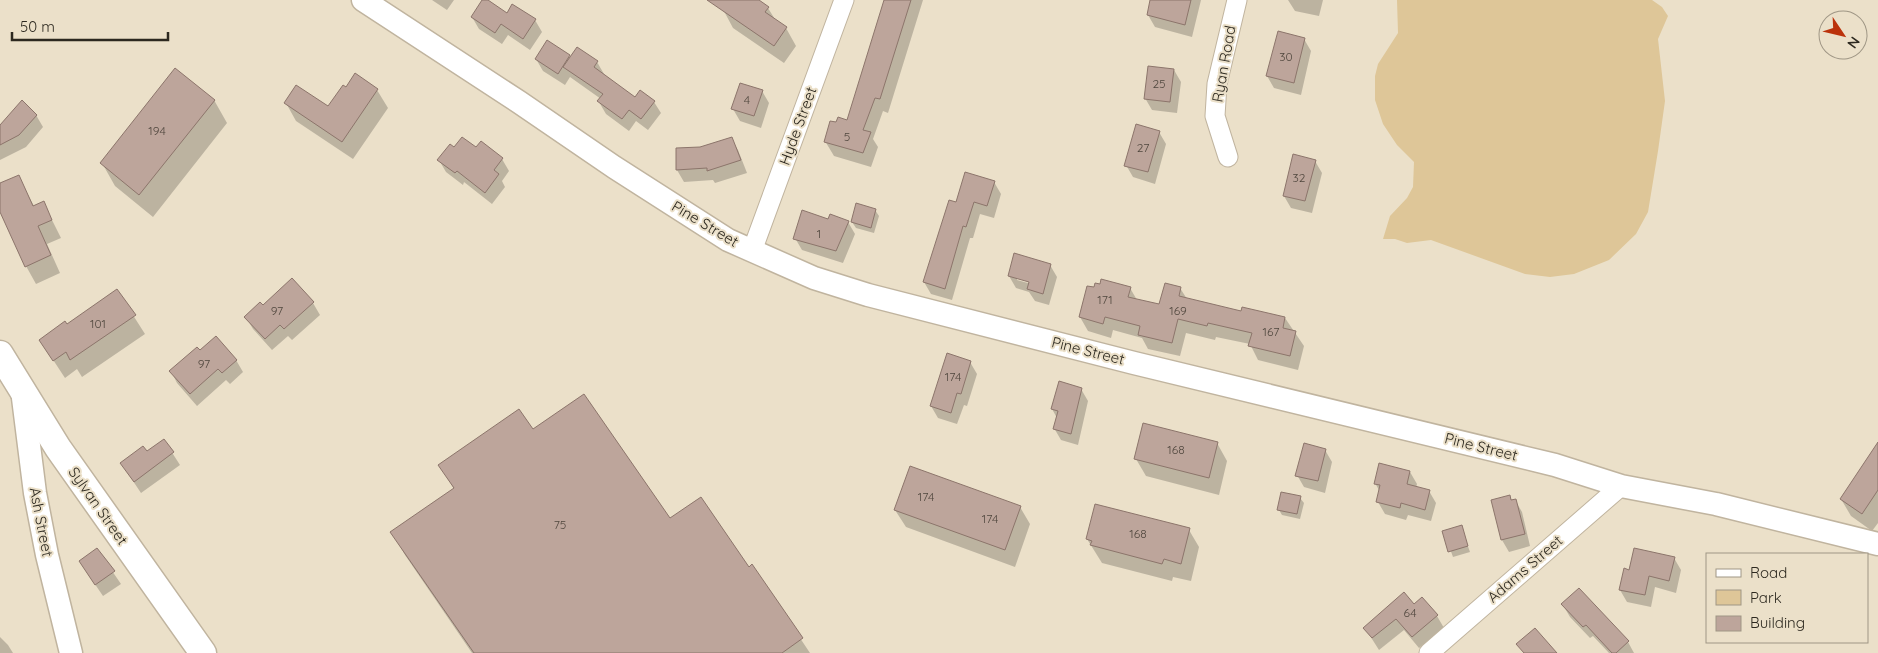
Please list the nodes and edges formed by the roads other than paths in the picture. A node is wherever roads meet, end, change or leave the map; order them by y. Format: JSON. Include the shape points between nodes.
{"nodes":[{"id":1,"x":363,"y":0,"type":"edge"},
{"id":2,"x":844,"y":0,"type":"edge"},
{"id":3,"x":1237,"y":0,"type":"edge"},
{"id":4,"x":1228,"y":157,"type":"dead end"},
{"id":5,"x":752,"y":251,"type":"junction"},
{"id":6,"x":0,"y":354,"type":"edge"},
{"id":7,"x":21,"y":389,"type":"junction"},
{"id":8,"x":1621,"y":486,"type":"junction"},
{"id":9,"x":1878,"y":544,"type":"edge"},
{"id":10,"x":71,"y":653,"type":"edge"},
{"id":11,"x":203,"y":653,"type":"edge"},
{"id":12,"x":1429,"y":653,"type":"edge"}],
"edges":[{"from":1,"to":5,"type":"street","name":"Pine Street","via":[[614,167],[728,240]]},
{"from":2,"to":5,"type":"street","name":"Hyde Street"},
{"from":3,"to":4,"type":"street","name":"Ryan Road","via":[[1218,84],[1215,116]]},
{"from":5,"to":8,"type":"street","name":"Pine Street","via":[[814,278],[868,295],[1555,465]]},
{"from":6,"to":7,"type":"main road","name":"Sylvan Street"},
{"from":7,"to":10,"type":"street","name":"Ash Street","via":[[35,492]]},
{"from":7,"to":11,"type":"main road","name":"Sylvan Street","via":[[58,448]]},
{"from":8,"to":9,"type":"street","name":"Pine Street","via":[[1716,504]]},
{"from":8,"to":12,"type":"street","name":"Adams Street"}]}
